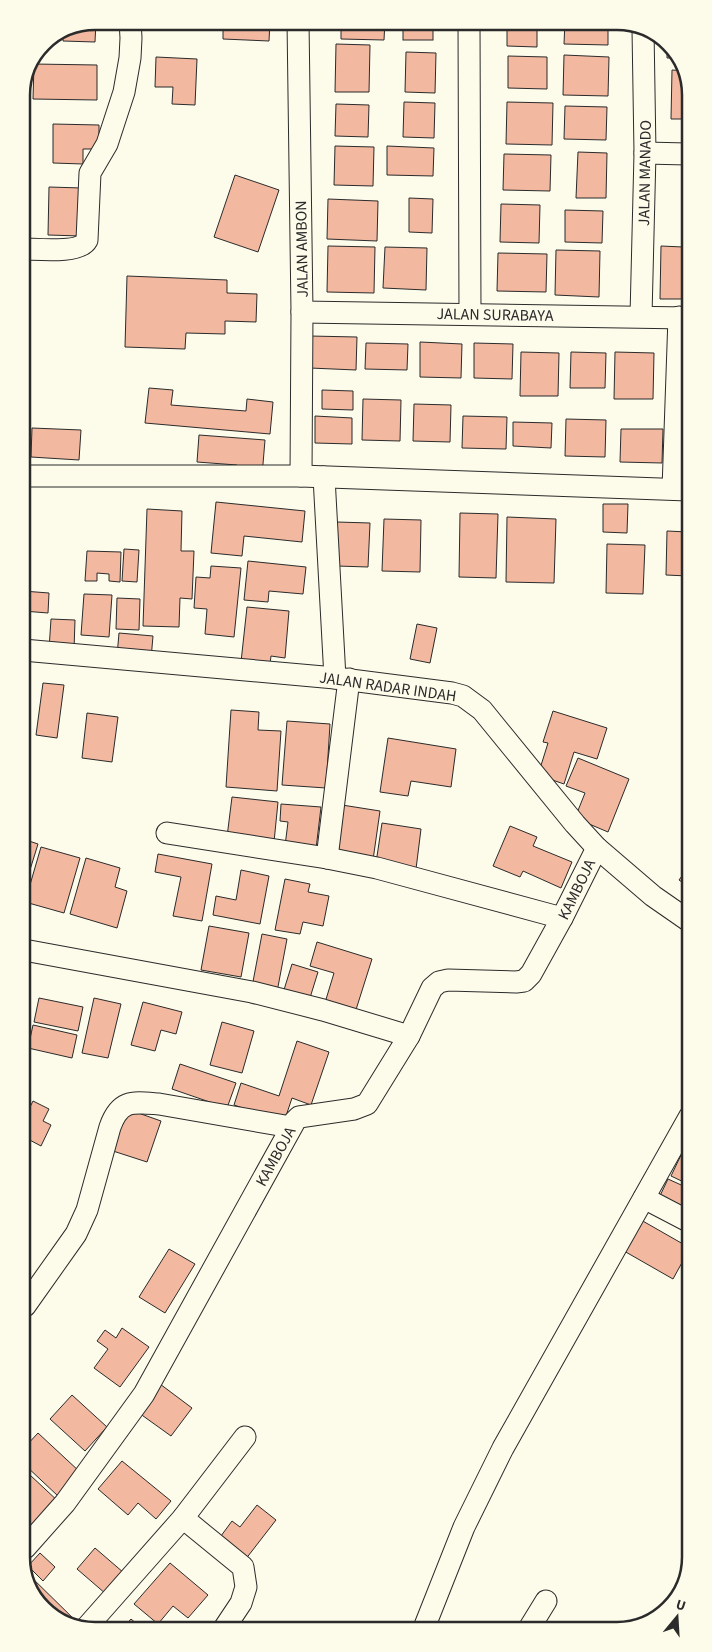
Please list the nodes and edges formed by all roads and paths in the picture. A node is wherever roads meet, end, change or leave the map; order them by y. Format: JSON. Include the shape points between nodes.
{"nodes":[{"id":1,"x":131,"y":30,"type":"edge"},
{"id":2,"x":298,"y":30,"type":"edge"},
{"id":3,"x":470,"y":30,"type":"edge"},
{"id":4,"x":643,"y":36,"type":"edge"},
{"id":5,"x":646,"y":153,"type":"junction"},
{"id":6,"x":682,"y":154,"type":"edge"},
{"id":7,"x":30,"y":249,"type":"edge"},
{"id":8,"x":302,"y":312,"type":"junction"},
{"id":9,"x":470,"y":314,"type":"junction"},
{"id":10,"x":641,"y":316,"type":"junction"},
{"id":11,"x":682,"y":317,"type":"edge"},
{"id":12,"x":682,"y":375,"type":"edge"},
{"id":13,"x":30,"y":476,"type":"edge"},
{"id":14,"x":301,"y":476,"type":"junction"},
{"id":15,"x":324,"y":477,"type":"junction"},
{"id":16,"x":680,"y":490,"type":"edge"},
{"id":17,"x":30,"y":651,"type":"edge"},
{"id":18,"x":342,"y":679,"type":"junction"},
{"id":19,"x":167,"y":833,"type":"dead end"},
{"id":20,"x":597,"y":848,"type":"junction"},
{"id":21,"x":327,"y":858,"type":"junction"},
{"id":22,"x":682,"y":915,"type":"edge"},
{"id":23,"x":562,"y":918,"type":"junction"},
{"id":24,"x":30,"y":951,"type":"edge"},
{"id":25,"x":409,"y":1036,"type":"junction"},
{"id":26,"x":291,"y":1127,"type":"junction"},
{"id":27,"x":682,"y":1130,"type":"edge"},
{"id":28,"x":644,"y":1198,"type":"junction"},
{"id":29,"x":682,"y":1218,"type":"edge"},
{"id":30,"x":30,"y":1298,"type":"edge"},
{"id":31,"x":245,"y":1437,"type":"dead end"},
{"id":32,"x":183,"y":1518,"type":"junction"},
{"id":33,"x":30,"y":1542,"type":"edge"},
{"id":34,"x":546,"y":1601,"type":"dead end"},
{"id":35,"x":91,"y":1622,"type":"edge"},
{"id":36,"x":228,"y":1622,"type":"edge"},
{"id":37,"x":426,"y":1622,"type":"edge"},
{"id":38,"x":534,"y":1622,"type":"edge"}],
"edges":[{"from":1,"to":7,"type":"street","via":[[124,92],[107,144],[90,173],[87,240],[76,249]]},
{"from":2,"to":8,"type":"street","name":"JALAN AMBON"},
{"from":3,"to":9,"type":"street"},
{"from":4,"to":5,"type":"street","name":"JALAN MANADO"},
{"from":5,"to":6,"type":"street"},
{"from":5,"to":10,"type":"street","name":"JALAN MANADO"},
{"from":8,"to":9,"type":"street","name":"JALAN SURABAYA"},
{"from":8,"to":14,"type":"street","name":"JALAN AMBON"},
{"from":9,"to":10,"type":"street","name":"JALAN SURABAYA"},
{"from":10,"to":11,"type":"street","name":"JALAN SURABAYA"},
{"from":12,"to":16,"type":"street"},
{"from":13,"to":14,"type":"street"},
{"from":14,"to":15,"type":"street"},
{"from":15,"to":16,"type":"street"},
{"from":15,"to":18,"type":"street"},
{"from":17,"to":18,"type":"street","name":"JALAN RADAR INDAH"},
{"from":18,"to":20,"type":"street","name":"JALAN RADAR INDAH","via":[[463,696],[482,710]]},
{"from":18,"to":21,"type":"street"},
{"from":19,"to":21,"type":"street"},
{"from":20,"to":22,"type":"street","name":"JALAN RADAR INDAH","via":[[653,896]]},
{"from":20,"to":23,"type":"street","name":"KAMBOJA"},
{"from":21,"to":23,"type":"street","via":[[406,875]]},
{"from":23,"to":25,"type":"street","name":"KAMBOJA","via":[[524,981],[439,982],[432,988]]},
{"from":24,"to":25,"type":"street","via":[[252,992]]},
{"from":25,"to":26,"type":"street","name":"KAMBOJA","via":[[367,1104],[299,1117]]},
{"from":26,"to":30,"type":"street","via":[[159,1104],[134,1103],[119,1109],[110,1127],[87,1210],[76,1234]]},
{"from":26,"to":33,"type":"street","name":"KAMBOJA","via":[[144,1394],[65,1503]]},
{"from":27,"to":28,"type":"street"},
{"from":28,"to":29,"type":"street"},
{"from":28,"to":37,"type":"street","via":[[508,1440],[476,1503]]},
{"from":31,"to":32,"type":"street"},
{"from":32,"to":35,"type":"street"},
{"from":32,"to":36,"type":"street","via":[[243,1567],[246,1586],[241,1603]]},
{"from":34,"to":38,"type":"street"}]}
